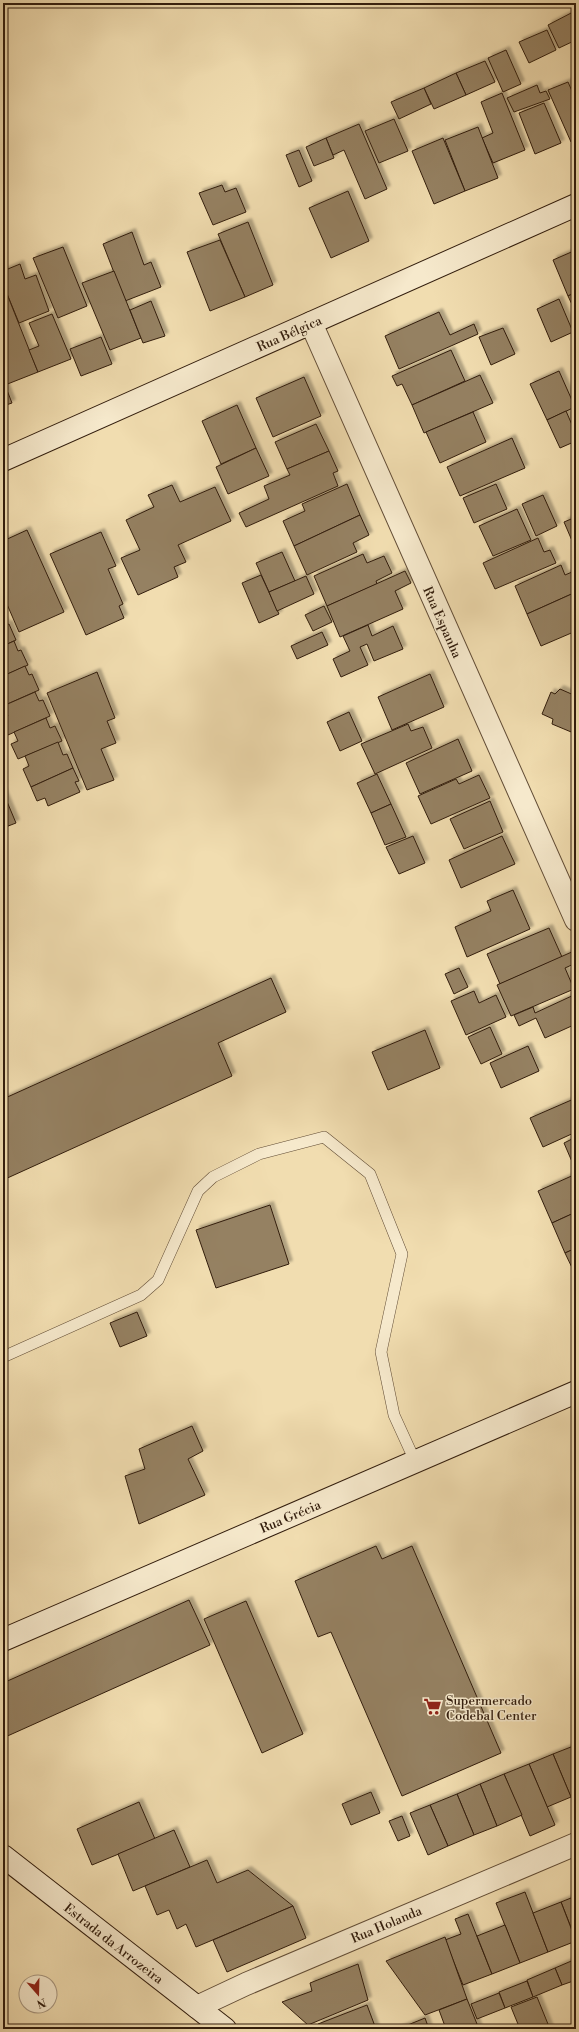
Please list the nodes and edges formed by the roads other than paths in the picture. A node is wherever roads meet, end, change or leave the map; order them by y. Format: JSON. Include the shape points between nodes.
{"nodes":[{"id":1,"x":576,"y":206,"type":"edge"},
{"id":2,"x":310,"y":323,"type":"junction"},
{"id":3,"x":3,"y":460,"type":"edge"},
{"id":4,"x":576,"y":920,"type":"edge"},
{"id":5,"x":3,"y":1357,"type":"edge"},
{"id":6,"x":576,"y":1392,"type":"edge"},
{"id":7,"x":415,"y":1462,"type":"junction"},
{"id":8,"x":3,"y":1640,"type":"edge"},
{"id":9,"x":576,"y":1844,"type":"edge"},
{"id":10,"x":3,"y":1856,"type":"edge"},
{"id":11,"x":197,"y":2007,"type":"junction"},
{"id":12,"x":225,"y":2029,"type":"edge"}],
"edges":[{"from":1,"to":2,"type":"street","name":"Rua Bélgica"},
{"from":2,"to":3,"type":"street","name":"Rua Bélgica"},
{"from":2,"to":4,"type":"street","name":"Rua Espanha"},
{"from":5,"to":7,"type":"lane","via":[[142,1296],[158,1280],[198,1191],[213,1177],[259,1154],[324,1137],[370,1174],[402,1254],[381,1352],[394,1415]]},
{"from":6,"to":7,"type":"street","name":"Rua Grécia"},
{"from":7,"to":8,"type":"street","name":"Rua Grécia"},
{"from":9,"to":11,"type":"street","name":"Rua Holanda"},
{"from":10,"to":11,"type":"street","name":"Estrada da Arrozeira"},
{"from":11,"to":12,"type":"street","name":"Estrada da Arrozeira"}]}
